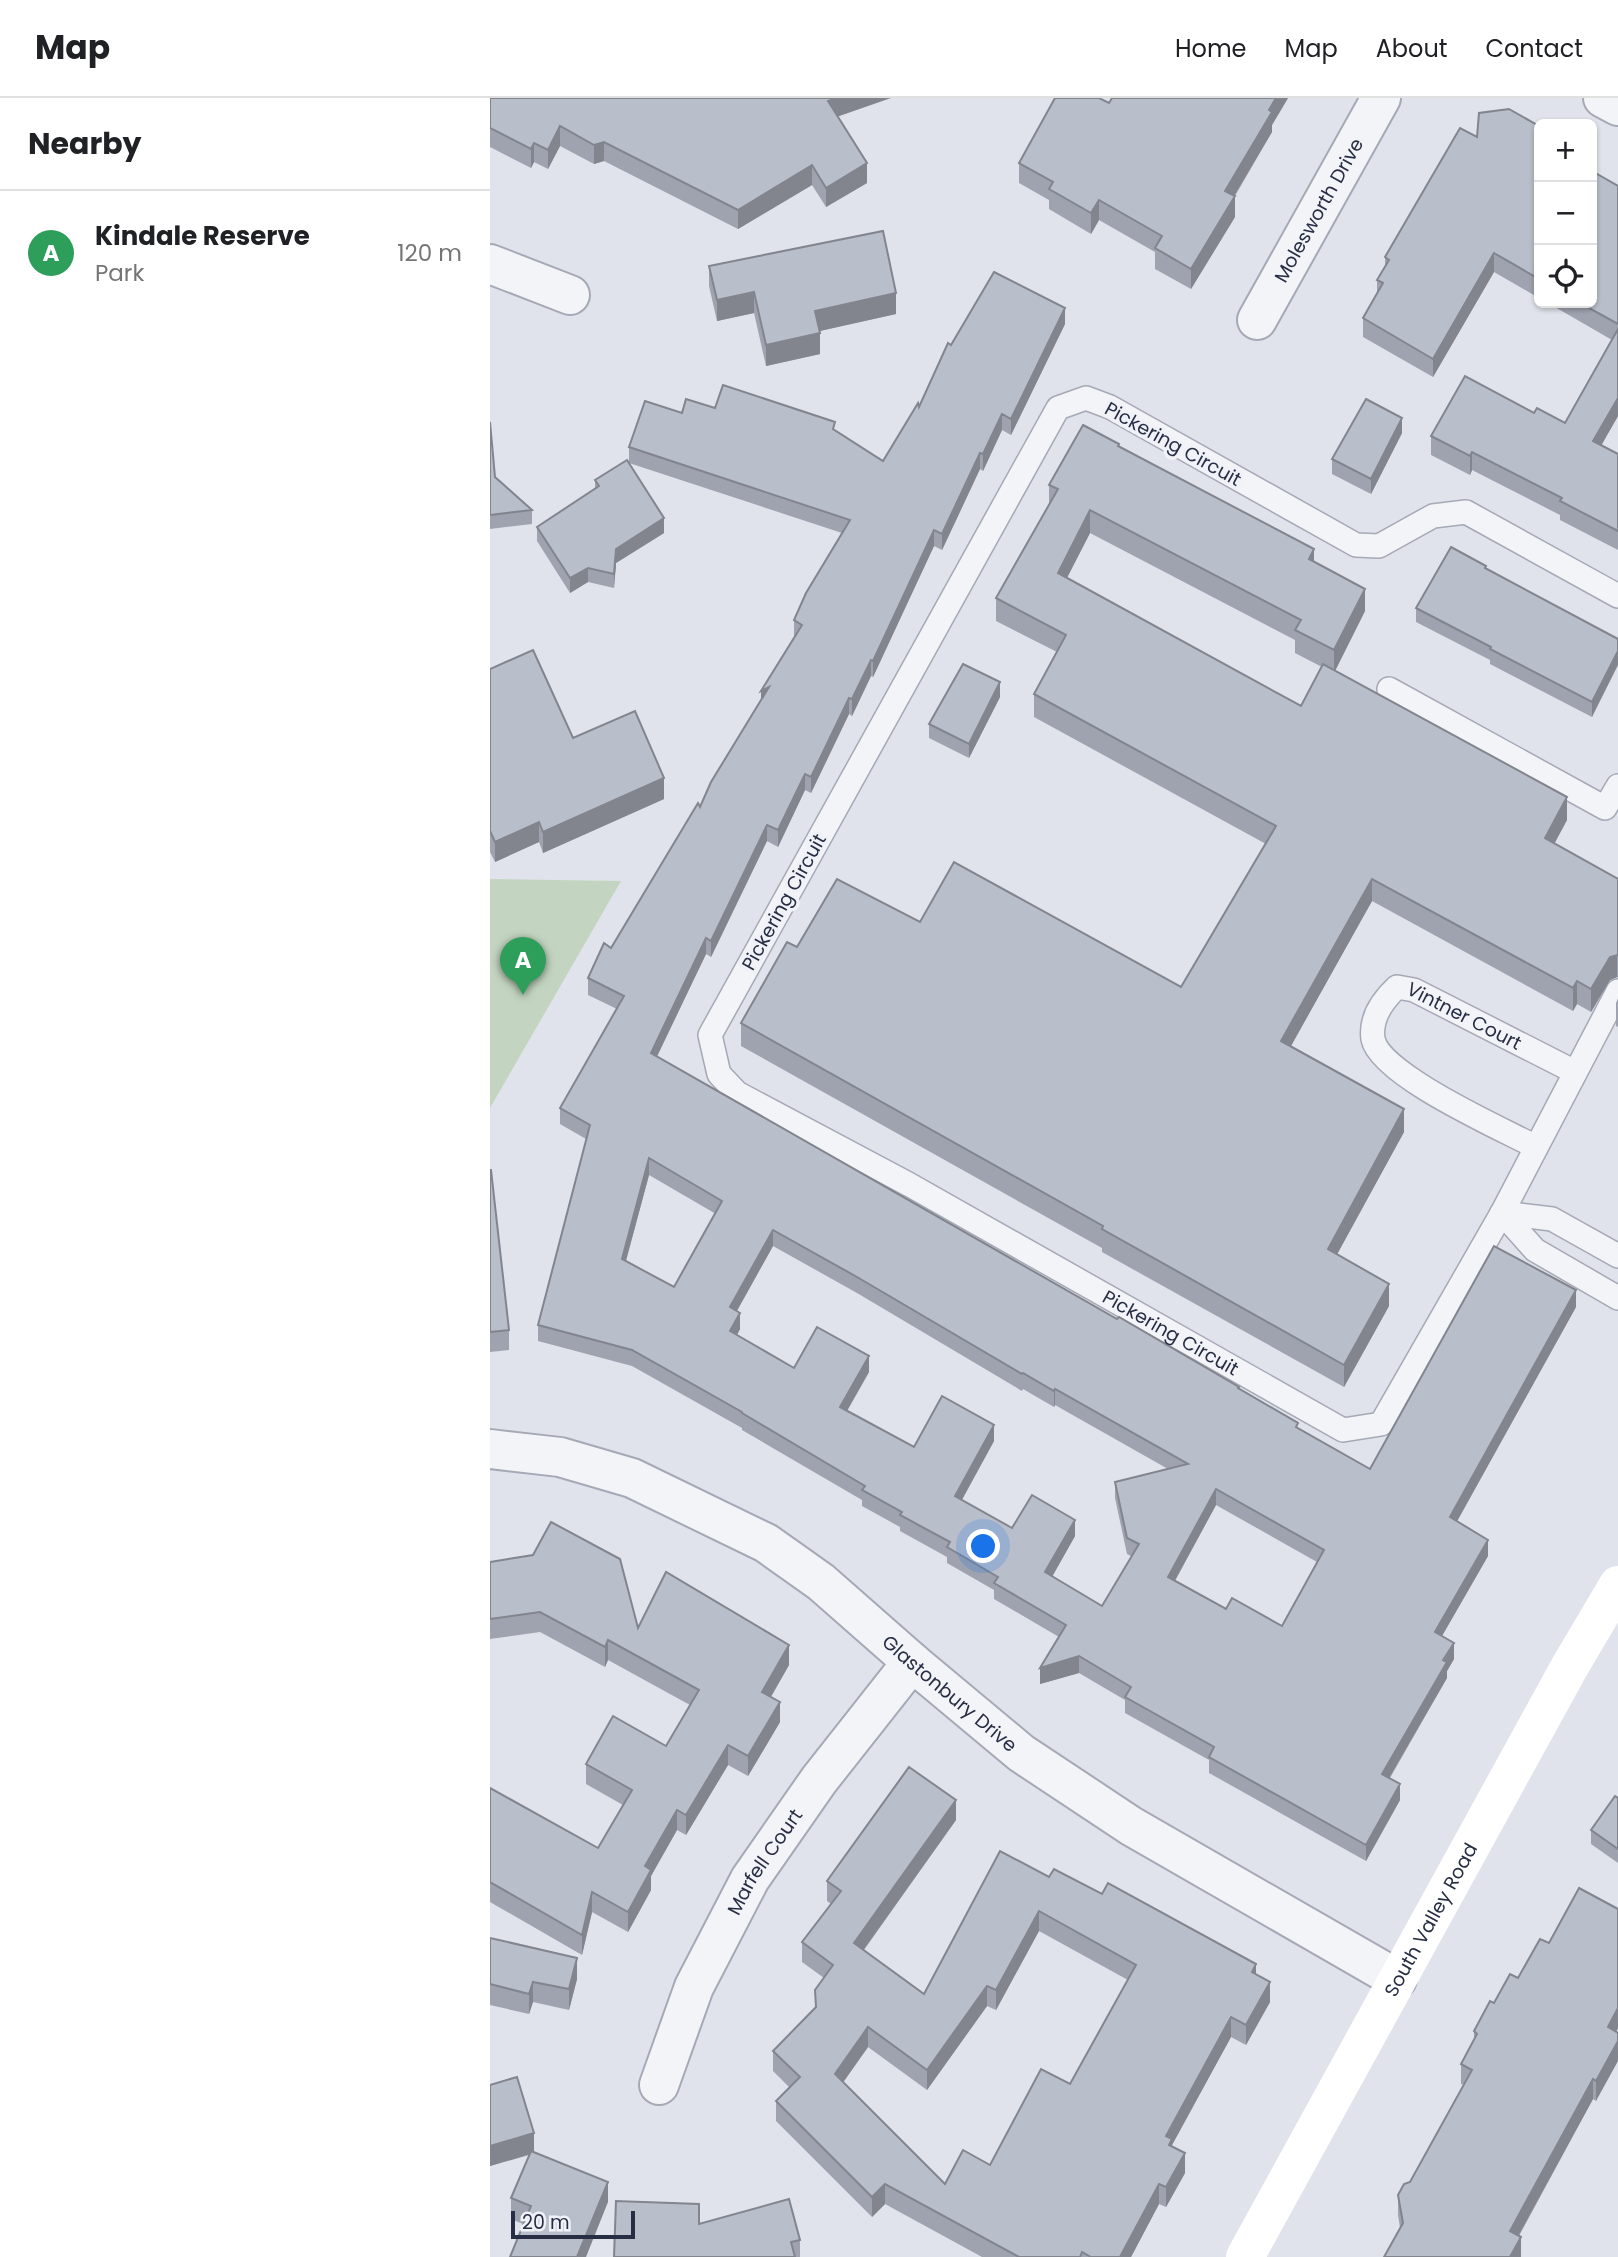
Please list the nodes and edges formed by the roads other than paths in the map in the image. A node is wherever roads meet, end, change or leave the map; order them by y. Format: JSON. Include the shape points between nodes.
{"nodes":[{"id":1,"x":1381,"y":98,"type":"edge"},
{"id":2,"x":1603,"y":98,"type":"edge"},
{"id":3,"x":1618,"y":106,"type":"edge"},
{"id":4,"x":490,"y":264,"type":"edge"},
{"id":5,"x":570,"y":295,"type":"dead end"},
{"id":6,"x":1257,"y":320,"type":"dead end"},
{"id":7,"x":1618,"y":596,"type":"edge"},
{"id":8,"x":1389,"y":690,"type":"dead end"},
{"id":9,"x":1618,"y":786,"type":"edge"},
{"id":10,"x":1618,"y":991,"type":"edge"},
{"id":11,"x":1575,"y":1072,"type":"junction"},
{"id":12,"x":1536,"y":1147,"type":"junction"},
{"id":13,"x":1502,"y":1213,"type":"junction"},
{"id":14,"x":1618,"y":1256,"type":"edge"},
{"id":15,"x":1618,"y":1298,"type":"edge"},
{"id":16,"x":490,"y":1449,"type":"edge"},
{"id":17,"x":1618,"y":1585,"type":"edge"},
{"id":18,"x":912,"y":1662,"type":"junction"},
{"id":19,"x":1397,"y":1979,"type":"junction"},
{"id":20,"x":659,"y":2085,"type":"dead end"},
{"id":21,"x":1245,"y":2257,"type":"edge"}],
"edges":[{"from":1,"to":6,"type":"street","name":"Molesworth Drive"},
{"from":2,"to":3,"type":"street"},
{"from":4,"to":5,"type":"street"},
{"from":7,"to":13,"type":"lane","name":"Pickering Circuit","via":[[1466,512],[1433,516],[1379,546],[1356,545],[1110,407],[1086,398],[1058,408],[710,1035],[719,1074],[737,1093],[1343,1430],[1381,1424]]},
{"from":8,"to":9,"type":"lane","via":[[1605,808]]},
{"from":10,"to":11,"type":"lane","name":"Pickering Circuit"},
{"from":11,"to":12,"type":"lane","name":"Pickering Circuit"},
{"from":11,"to":12,"type":"lane","name":"Vintner Court","via":[[1414,989],[1397,987],[1384,999],[1374,1020],[1373,1040],[1387,1062]]},
{"from":12,"to":13,"type":"lane","name":"Pickering Circuit"},
{"from":13,"to":14,"type":"lane","via":[[1552,1219]]},
{"from":13,"to":15,"type":"lane","via":[[1535,1250]]},
{"from":16,"to":18,"type":"street","name":"Glastonbury Drive","via":[[560,1457],[632,1478],[766,1543],[821,1582]]},
{"from":17,"to":19,"type":"main road","name":"South Valley Road"},
{"from":18,"to":19,"type":"street","name":"Glastonbury Drive","via":[[1021,1753],[1131,1826]]},
{"from":18,"to":20,"type":"street","name":"Marfell Court","via":[[819,1780],[750,1879],[694,1987]]},
{"from":19,"to":21,"type":"main road","name":"South Valley Road"}]}
